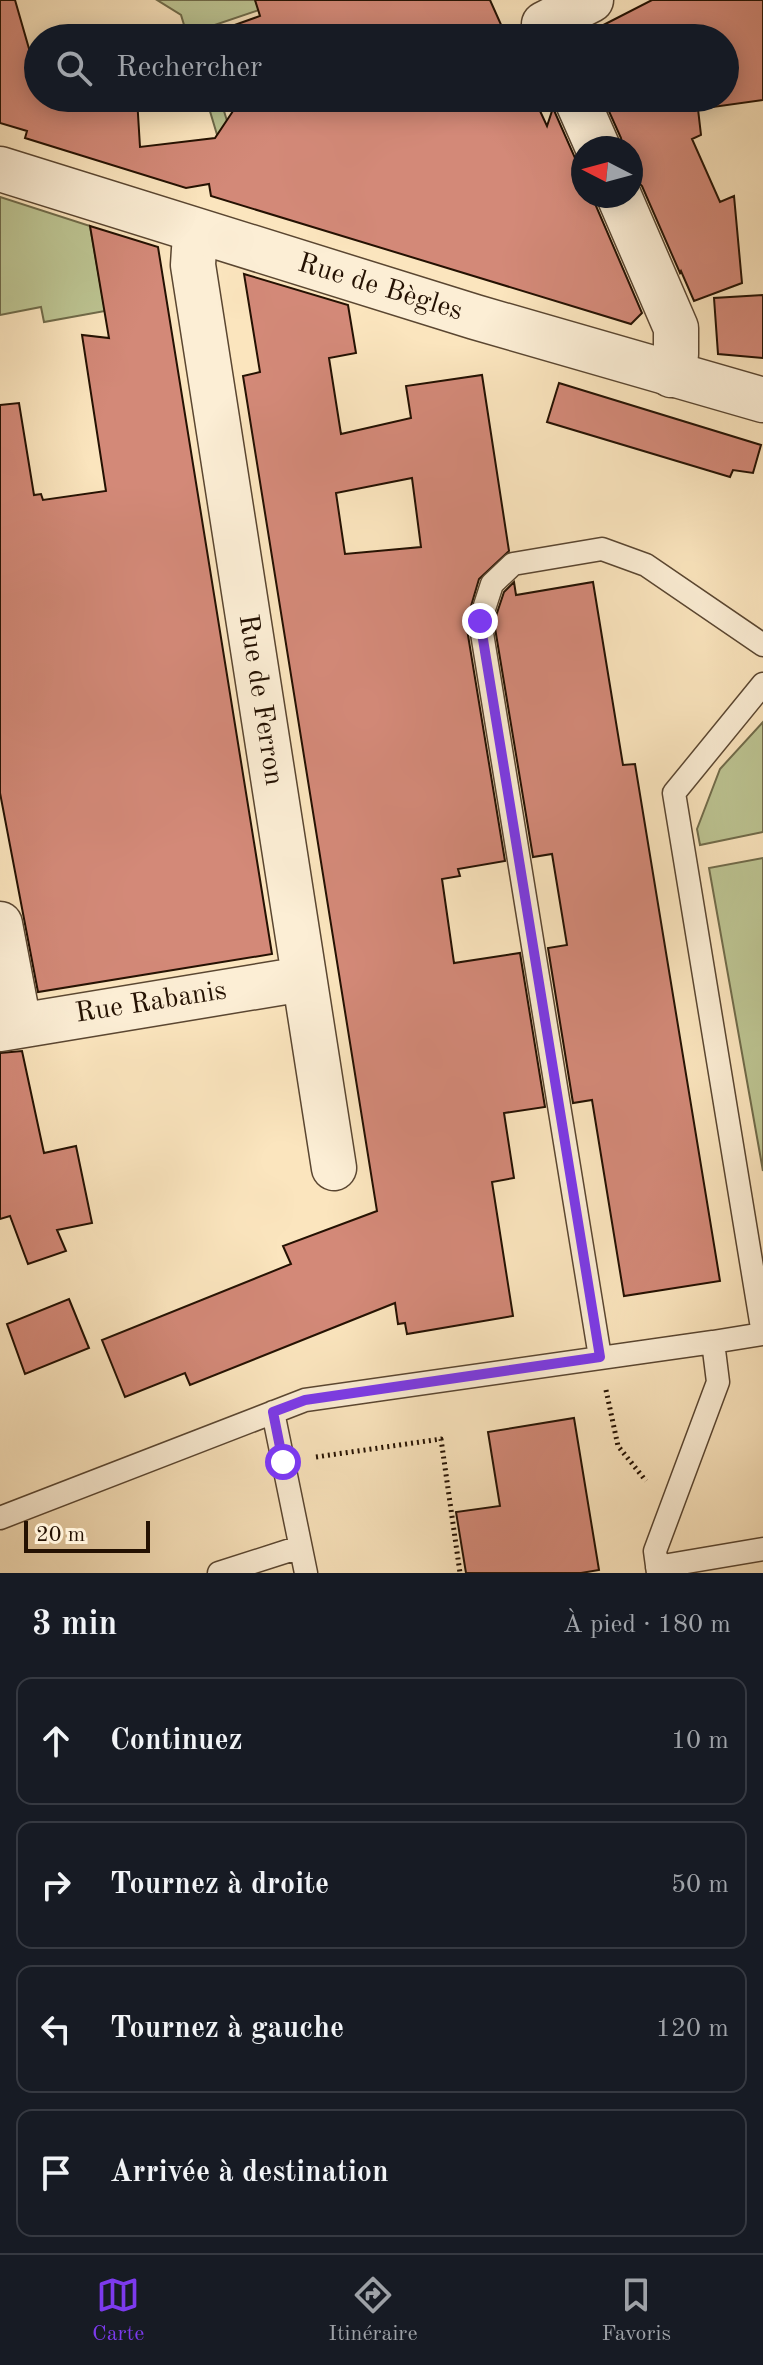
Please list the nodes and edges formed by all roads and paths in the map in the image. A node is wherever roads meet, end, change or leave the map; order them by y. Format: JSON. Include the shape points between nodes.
{"nodes":[{"id":1,"x":591,"y":0,"type":"edge"},
{"id":2,"x":542,"y":21,"type":"edge"},
{"id":3,"x":582,"y":112,"type":"edge"},
{"id":4,"x":593,"y":136,"type":"edge"},
{"id":5,"x":0,"y":169,"type":"edge"},
{"id":6,"x":624,"y":208,"type":"edge"},
{"id":7,"x":199,"y":232,"type":"junction"},
{"id":8,"x":671,"y":375,"type":"junction"},
{"id":9,"x":763,"y":400,"type":"edge"},
{"id":10,"x":763,"y":645,"type":"edge"},
{"id":11,"x":763,"y":684,"type":"edge"},
{"id":12,"x":0,"y":924,"type":"edge"},
{"id":13,"x":303,"y":979,"type":"junction"},
{"id":14,"x":10,"y":1027,"type":"edge"},
{"id":15,"x":334,"y":1168,"type":"dead end"},
{"id":16,"x":762,"y":1334,"type":"edge"},
{"id":17,"x":713,"y":1342,"type":"junction"},
{"id":18,"x":600,"y":1357,"type":"junction"},
{"id":19,"x":273,"y":1412,"type":"junction"},
{"id":20,"x":283,"y":1462,"type":"junction"},
{"id":21,"x":669,"y":1509,"type":"junction"},
{"id":22,"x":0,"y":1518,"type":"edge"},
{"id":23,"x":300,"y":1547,"type":"junction"},
{"id":24,"x":763,"y":1549,"type":"edge"},
{"id":25,"x":658,"y":1570,"type":"edge"},
{"id":26,"x":219,"y":1573,"type":"edge"},
{"id":27,"x":306,"y":1573,"type":"edge"},
{"id":28,"x":460,"y":1573,"type":"edge"}],
"edges":[{"from":1,"to":2,"type":"street"},
{"from":3,"to":4,"type":"street"},
{"from":5,"to":7,"type":"street","name":"Rue de Bègles"},
{"from":6,"to":8,"type":"street","via":[[676,328]]},
{"from":7,"to":8,"type":"street","name":"Rue de Bègles"},
{"from":7,"to":13,"type":"street","name":"Rue de Ferron","via":[[193,265]]},
{"from":8,"to":9,"type":"street","name":"Rue de Bègles"},
{"from":10,"to":18,"type":"lane","via":[[646,565],[602,549],[513,564],[492,584],[480,621]]},
{"from":11,"to":16,"type":"lane","via":[[674,793]]},
{"from":12,"to":14,"type":"street"},
{"from":13,"to":14,"type":"street","name":"Rue Rabanis"},
{"from":13,"to":15,"type":"street","name":"Rue de Ferron"},
{"from":16,"to":17,"type":"lane"},
{"from":17,"to":18,"type":"lane"},
{"from":17,"to":21,"type":"lane","via":[[718,1382]]},
{"from":18,"to":19,"type":"lane","via":[[305,1400]]},
{"from":18,"to":21,"type":"path","via":[[618,1446]]},
{"from":19,"to":20,"type":"lane"},
{"from":19,"to":22,"type":"lane"},
{"from":20,"to":23,"type":"lane"},
{"from":20,"to":28,"type":"path","via":[[441,1439]]},
{"from":21,"to":25,"type":"lane","via":[[655,1551]]},
{"from":23,"to":26,"type":"lane"},
{"from":23,"to":27,"type":"lane"},
{"from":24,"to":25,"type":"lane"}]}
